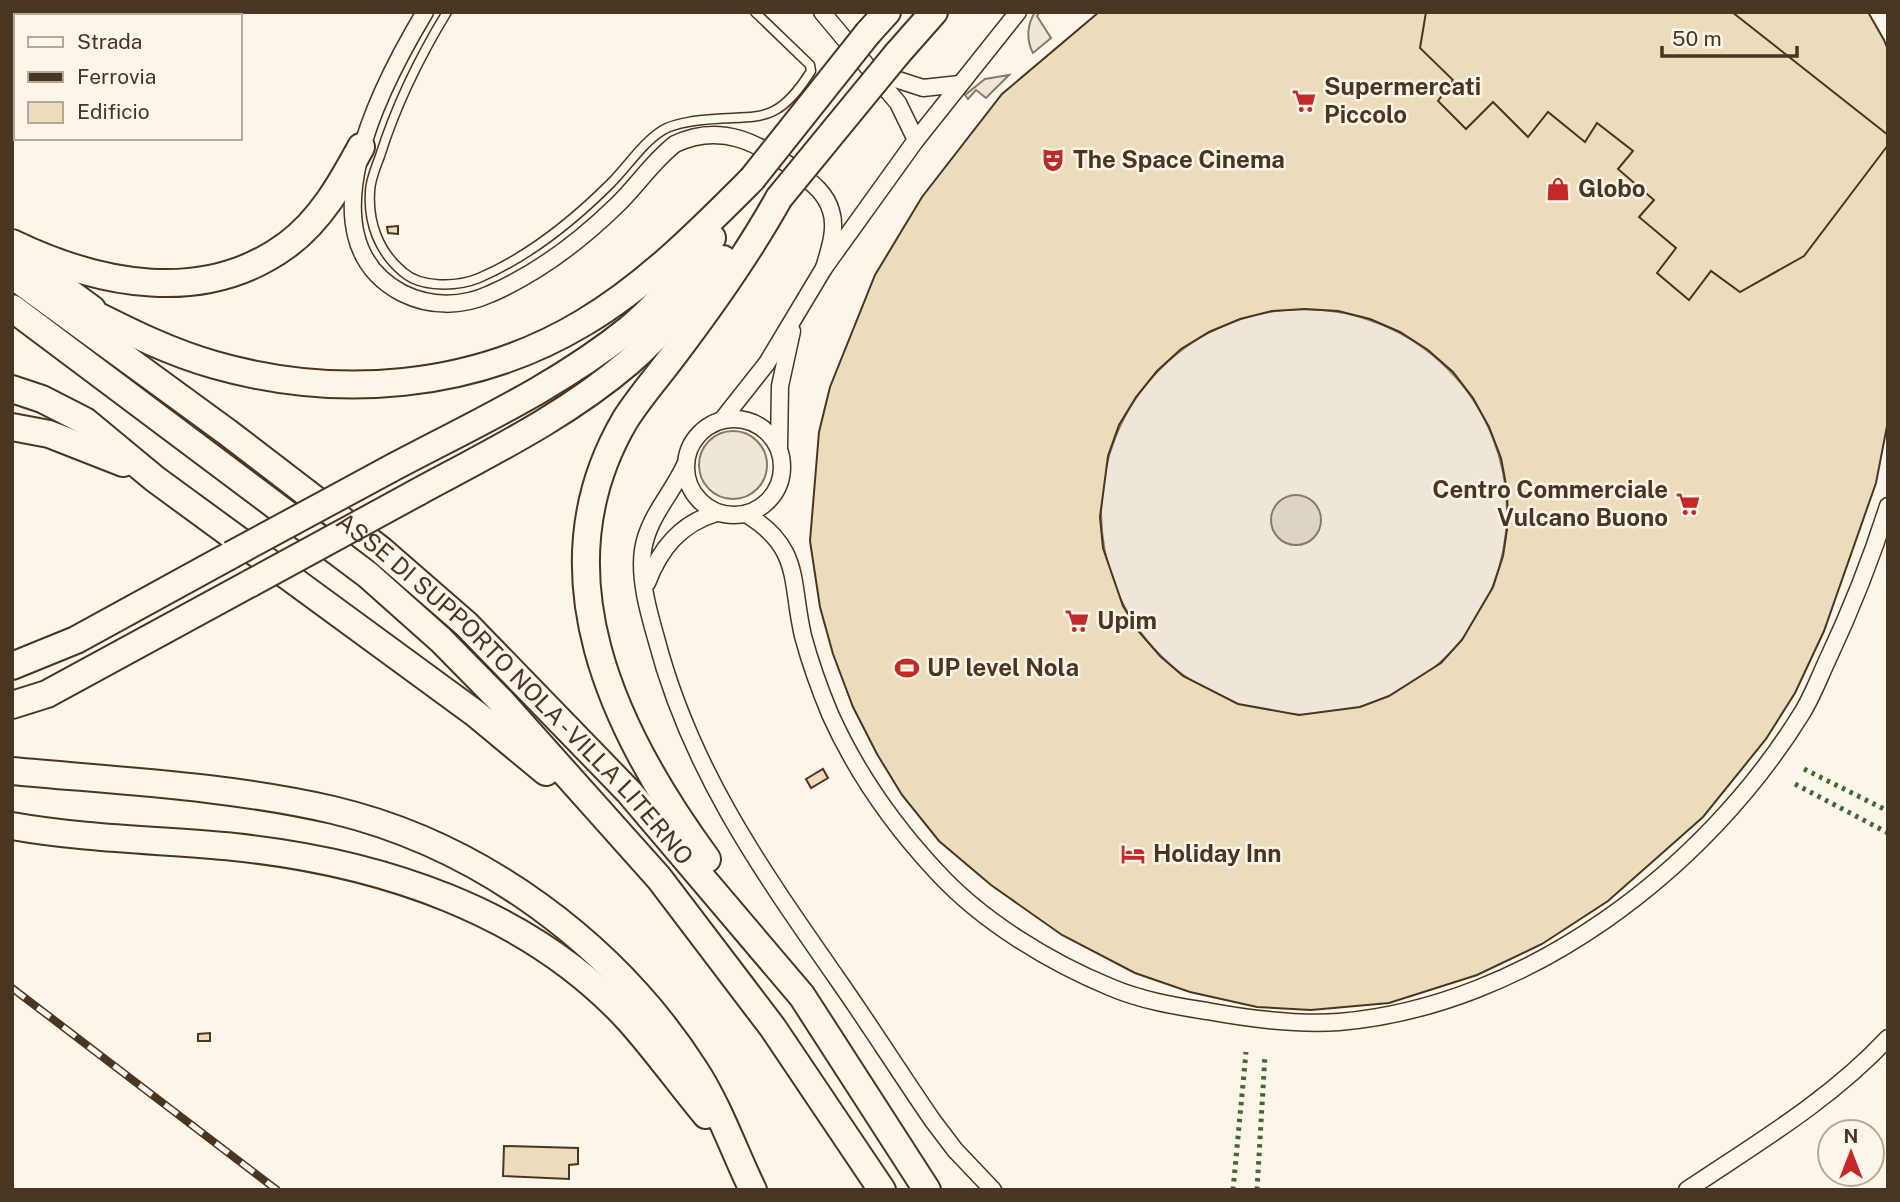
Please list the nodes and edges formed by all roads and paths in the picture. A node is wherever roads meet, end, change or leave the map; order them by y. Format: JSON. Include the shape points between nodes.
{"nodes":[{"id":1,"x":425,"y":12,"type":"edge"},
{"id":2,"x":447,"y":12,"type":"edge"},
{"id":3,"x":755,"y":12,"type":"edge"},
{"id":4,"x":822,"y":12,"type":"edge"},
{"id":5,"x":887,"y":12,"type":"edge"},
{"id":6,"x":934,"y":12,"type":"edge"},
{"id":7,"x":1017,"y":12,"type":"edge"},
{"id":8,"x":875,"y":23,"type":"edge"},
{"id":9,"x":874,"y":72,"type":"junction"},
{"id":10,"x":960,"y":84,"type":"junction"},
{"id":11,"x":916,"y":140,"type":"junction"},
{"id":12,"x":362,"y":147,"type":"junction"},
{"id":13,"x":752,"y":179,"type":"junction"},
{"id":14,"x":779,"y":198,"type":"junction"},
{"id":15,"x":12,"y":243,"type":"edge"},
{"id":16,"x":12,"y":251,"type":"edge"},
{"id":17,"x":824,"y":268,"type":"junction"},
{"id":18,"x":12,"y":274,"type":"edge"},
{"id":19,"x":12,"y":308,"type":"edge"},
{"id":20,"x":797,"y":316,"type":"junction"},
{"id":21,"x":142,"y":339,"type":"junction"},
{"id":22,"x":12,"y":389,"type":"edge"},
{"id":23,"x":722,"y":420,"type":"junction"},
{"id":24,"x":12,"y":427,"type":"edge"},
{"id":25,"x":779,"y":449,"type":"junction"},
{"id":26,"x":685,"y":465,"type":"junction"},
{"id":27,"x":155,"y":479,"type":"junction"},
{"id":28,"x":1888,"y":506,"type":"edge"},
{"id":29,"x":716,"y":513,"type":"junction"},
{"id":30,"x":746,"y":514,"type":"junction"},
{"id":31,"x":645,"y":589,"type":"junction"},
{"id":32,"x":12,"y":666,"type":"edge"},
{"id":33,"x":12,"y":705,"type":"edge"},
{"id":34,"x":12,"y":771,"type":"edge"},
{"id":35,"x":12,"y":826,"type":"edge"},
{"id":36,"x":659,"y":878,"type":"junction"},
{"id":37,"x":802,"y":996,"type":"junction"},
{"id":38,"x":1888,"y":1038,"type":"edge"},
{"id":39,"x":734,"y":1151,"type":"junction"},
{"id":40,"x":753,"y":1190,"type":"edge"},
{"id":41,"x":883,"y":1190,"type":"edge"},
{"id":42,"x":927,"y":1190,"type":"edge"},
{"id":43,"x":993,"y":1190,"type":"edge"},
{"id":44,"x":1686,"y":1190,"type":"edge"}],
"edges":[{"from":1,"to":12,"type":"street"},
{"from":2,"to":3,"type":"lane","via":[[405,89],[370,189],[371,214],[388,259],[407,275],[451,285],[477,279],[538,245],[598,195],[663,130],[714,118],[754,118],[785,106],[811,71],[810,65]]},
{"from":4,"to":9,"type":"street"},
{"from":5,"to":8,"type":"highway"},
{"from":6,"to":14,"type":"highway","bridge":true},
{"from":7,"to":10,"type":"street"},
{"from":8,"to":13,"type":"highway","bridge":true},
{"from":9,"to":10,"type":"street","via":[[922,88]]},
{"from":9,"to":11,"type":"street","via":[[910,122]]},
{"from":10,"to":11,"type":"street"},
{"from":11,"to":17,"type":"street"},
{"from":12,"to":15,"type":"highway","via":[[337,191],[288,244],[223,277],[186,284],[107,278]]},
{"from":12,"to":17,"type":"street","via":[[352,192],[356,237],[377,273],[416,300],[466,302],[521,278],[590,229],[675,144],[712,134],[731,135],[767,149],[816,186],[834,220]]},
{"from":13,"to":21,"type":"highway","via":[[680,249],[585,322],[512,358],[463,373],[416,382],[321,383],[215,365]]},
{"from":13,"to":32,"type":"highway","bridge":true,"via":[[720,229],[631,327],[556,380],[76,640]]},
{"from":14,"to":33,"type":"highway","bridge":true,"via":[[662,331],[627,363],[536,428],[59,688]]},
{"from":14,"to":37,"type":"highway","via":[[753,244],[625,420],[604,462],[585,545],[586,595],[610,690],[640,758],[675,816]]},
{"from":16,"to":21,"type":"highway","via":[[99,315]]},
{"from":17,"to":20,"type":"street"},
{"from":18,"to":21,"type":"highway"},
{"from":18,"to":37,"type":"highway","name":"ASSE DI SUPPORTO NOLA - VILLA LITERNO","via":[[381,550],[466,624],[629,792]]},
{"from":19,"to":36,"type":"highway","name":"ASSE DI SUPPORTO NOLA - VILLA LITERNO","via":[[378,584],[500,700]]},
{"from":20,"to":23,"type":"street"},
{"from":20,"to":25,"type":"street","via":[[780,386]]},
{"from":22,"to":27,"type":"highway","via":[[85,421]]},
{"from":23,"to":25,"type":"street","via":[[736,419],[762,428]]},
{"from":23,"to":26,"type":"street","via":[[696,436]]},
{"from":24,"to":27,"type":"highway","via":[[49,433]]},
{"from":25,"to":30,"type":"street","via":[[780,482],[760,508]]},
{"from":26,"to":29,"type":"street","via":[[693,494]]},
{"from":26,"to":31,"type":"street","via":[[648,532],[643,551]]},
{"from":27,"to":36,"type":"highway","via":[[476,714],[533,760]]},
{"from":28,"to":30,"type":"street","via":[[1859,593],[1808,704],[1742,793],[1681,860],[1595,927],[1503,979],[1401,1012],[1338,1022],[1256,1020],[1111,988],[1005,928],[942,878],[896,822],[845,746],[803,635],[791,561],[770,532]]},
{"from":29,"to":30,"type":"street"},
{"from":29,"to":31,"type":"street","via":[[685,528],[668,543]]},
{"from":31,"to":43,"type":"street","via":[[663,667],[681,718],[724,809],[933,1121]]},
{"from":34,"to":39,"type":"highway","via":[[261,797],[334,810],[435,845],[527,897],[617,974],[696,1072]]},
{"from":35,"to":39,"type":"highway","via":[[322,859],[419,885],[459,901],[503,924],[587,981],[629,1020]]},
{"from":36,"to":41,"type":"highway","name":"ASSE DI SUPPORTO NOLA - VILLA LITERNO","via":[[773,1028]]},
{"from":37,"to":42,"type":"highway","name":"ASSE DI SUPPORTO NOLA - VILLA LITERNO"},
{"from":38,"to":44,"type":"street","via":[[1793,1120]]},
{"from":39,"to":40,"type":"highway"}]}
